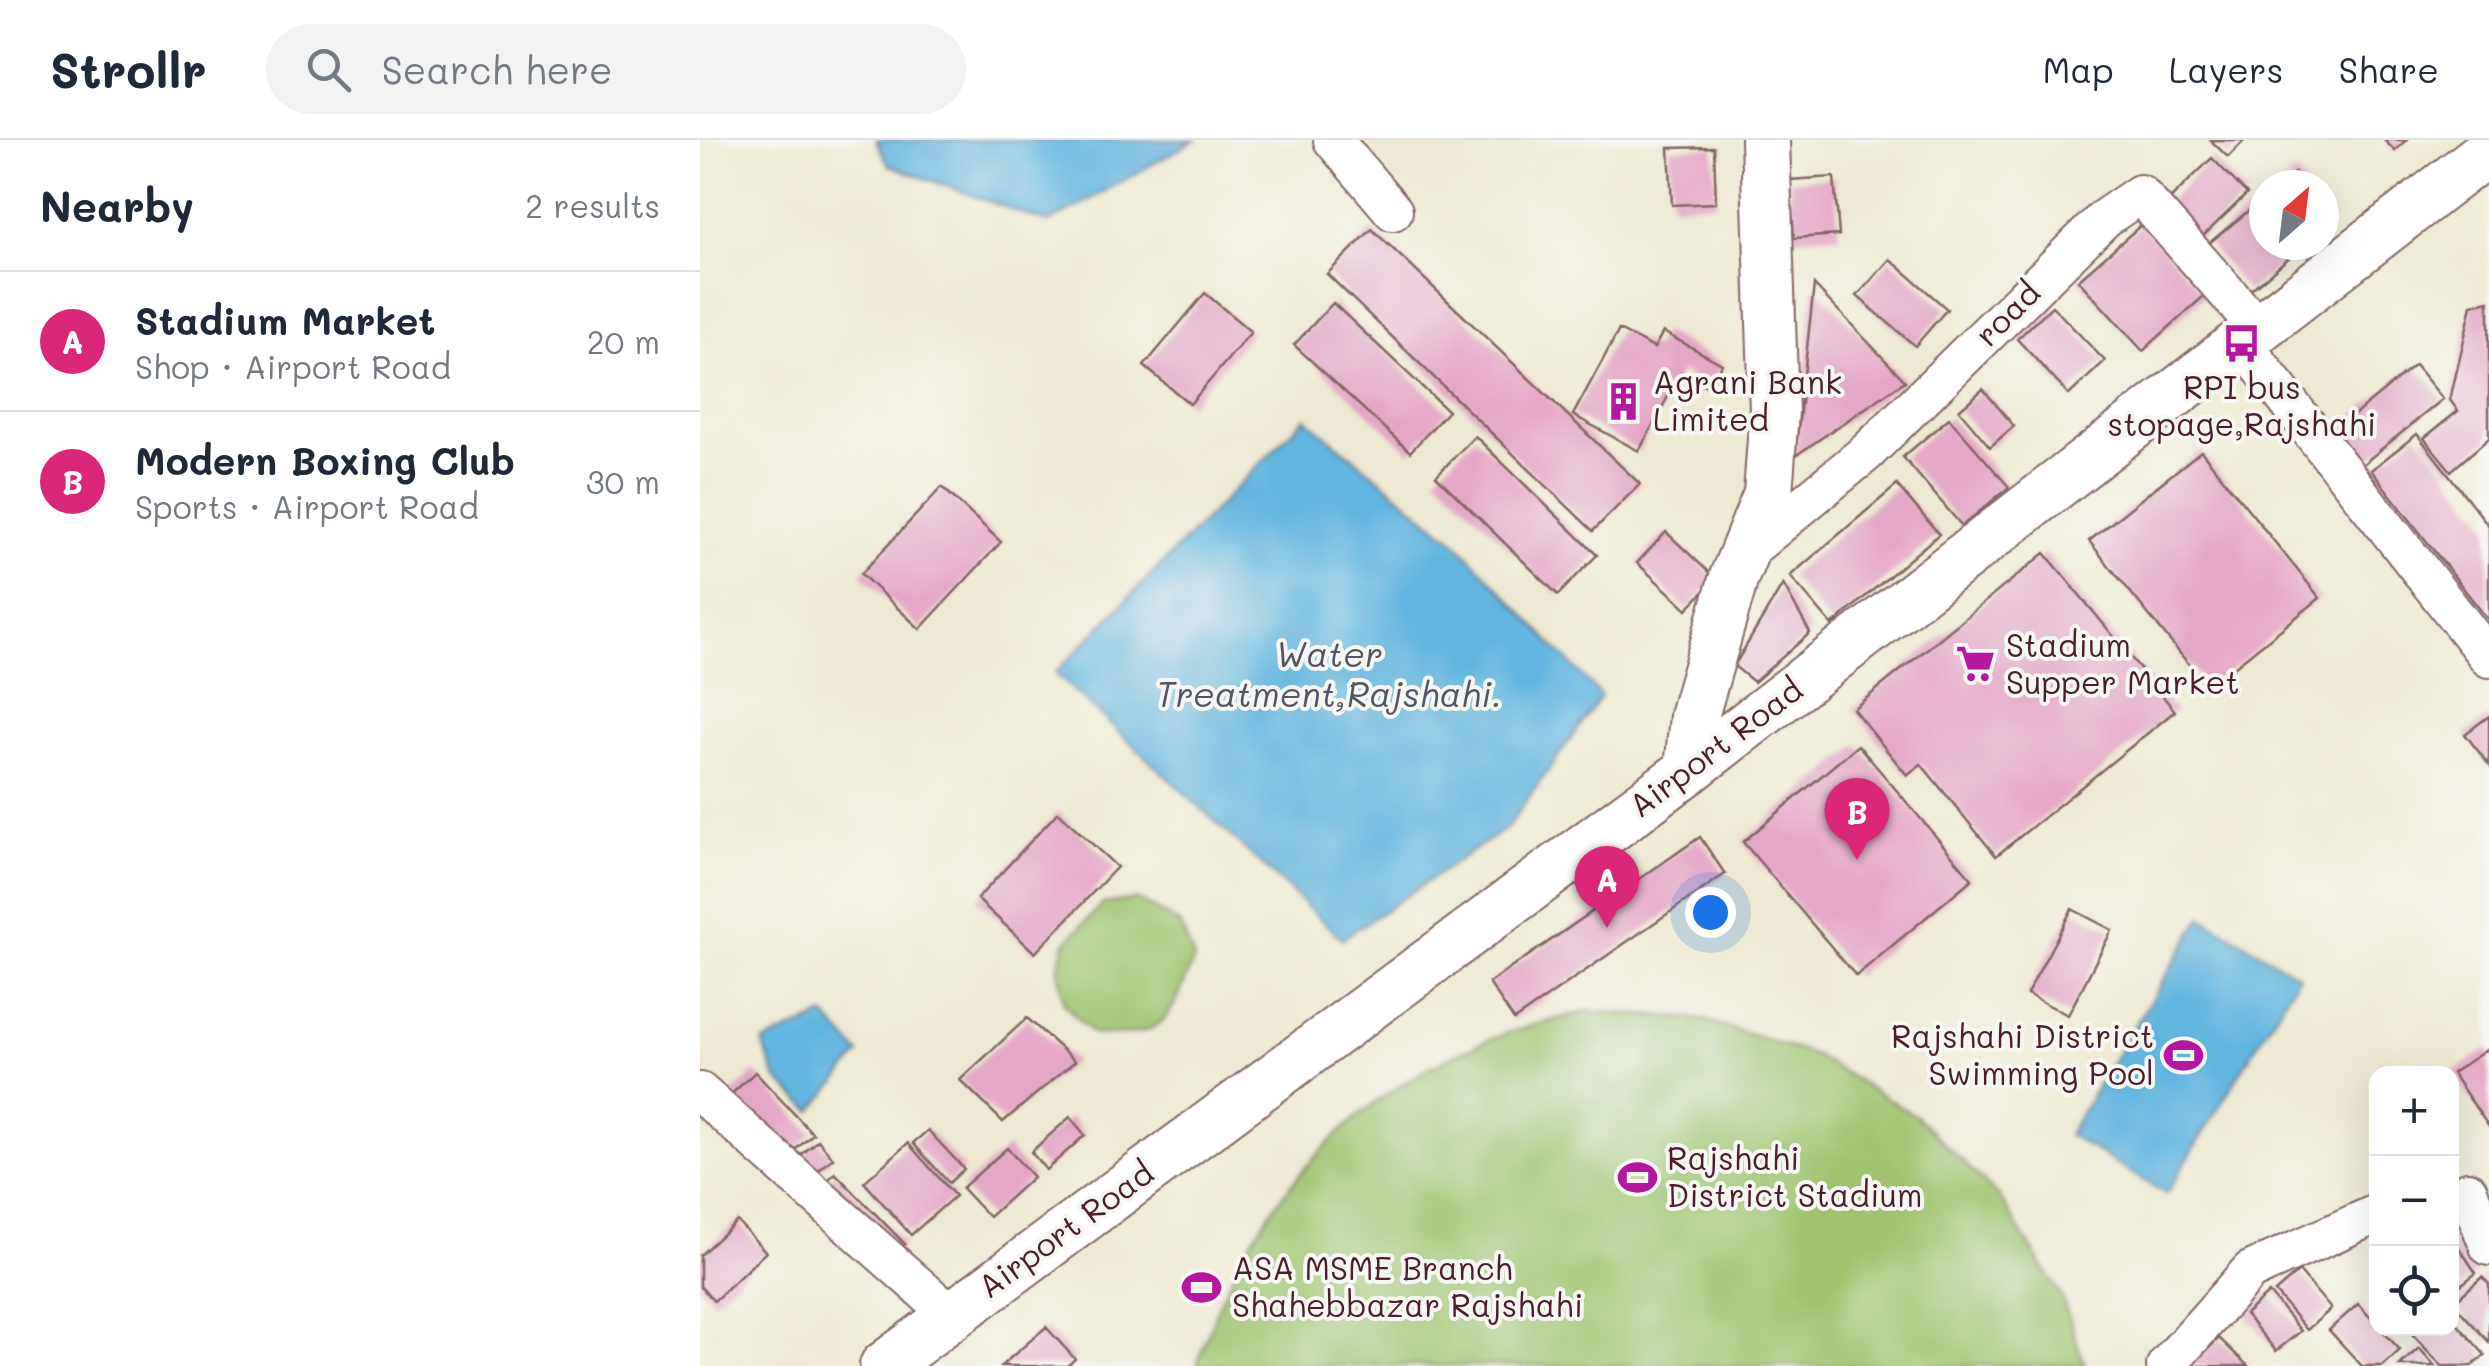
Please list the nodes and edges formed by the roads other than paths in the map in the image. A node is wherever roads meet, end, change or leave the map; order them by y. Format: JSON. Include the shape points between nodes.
{"nodes":[{"id":1,"x":1333,"y":140,"type":"edge"},
{"id":2,"x":1765,"y":140,"type":"edge"},
{"id":3,"x":2489,"y":150,"type":"edge"},
{"id":4,"x":1393,"y":212,"type":"dead end"},
{"id":5,"x":2250,"y":336,"type":"junction"},
{"id":6,"x":1743,"y":555,"type":"junction"},
{"id":7,"x":2489,"y":658,"type":"edge"},
{"id":8,"x":1689,"y":770,"type":"junction"},
{"id":9,"x":700,"y":1092,"type":"edge"},
{"id":10,"x":2470,"y":1192,"type":"edge"},
{"id":11,"x":2369,"y":1217,"type":"edge"},
{"id":12,"x":2489,"y":1246,"type":"edge"},
{"id":13,"x":951,"y":1315,"type":"junction"},
{"id":14,"x":884,"y":1366,"type":"edge"},
{"id":15,"x":2166,"y":1366,"type":"edge"}],
"edges":[{"from":1,"to":4,"type":"street"},
{"from":2,"to":6,"type":"main road","via":[[1774,411],[1768,494]]},
{"from":3,"to":5,"type":"main road","name":"Airport Road"},
{"from":5,"to":6,"type":"street","name":"road","via":[[2140,194],[2106,218],[1867,452]]},
{"from":5,"to":7,"type":"street"},
{"from":5,"to":8,"type":"main road","name":"Airport Road"},
{"from":6,"to":8,"type":"main road","via":[[1694,716]]},
{"from":8,"to":13,"type":"main road","name":"Airport Road"},
{"from":9,"to":13,"type":"street"},
{"from":10,"to":12,"type":"street"},
{"from":11,"to":15,"type":"street","via":[[2250,1271]]},
{"from":13,"to":14,"type":"main road","name":"Airport Road"}]}
